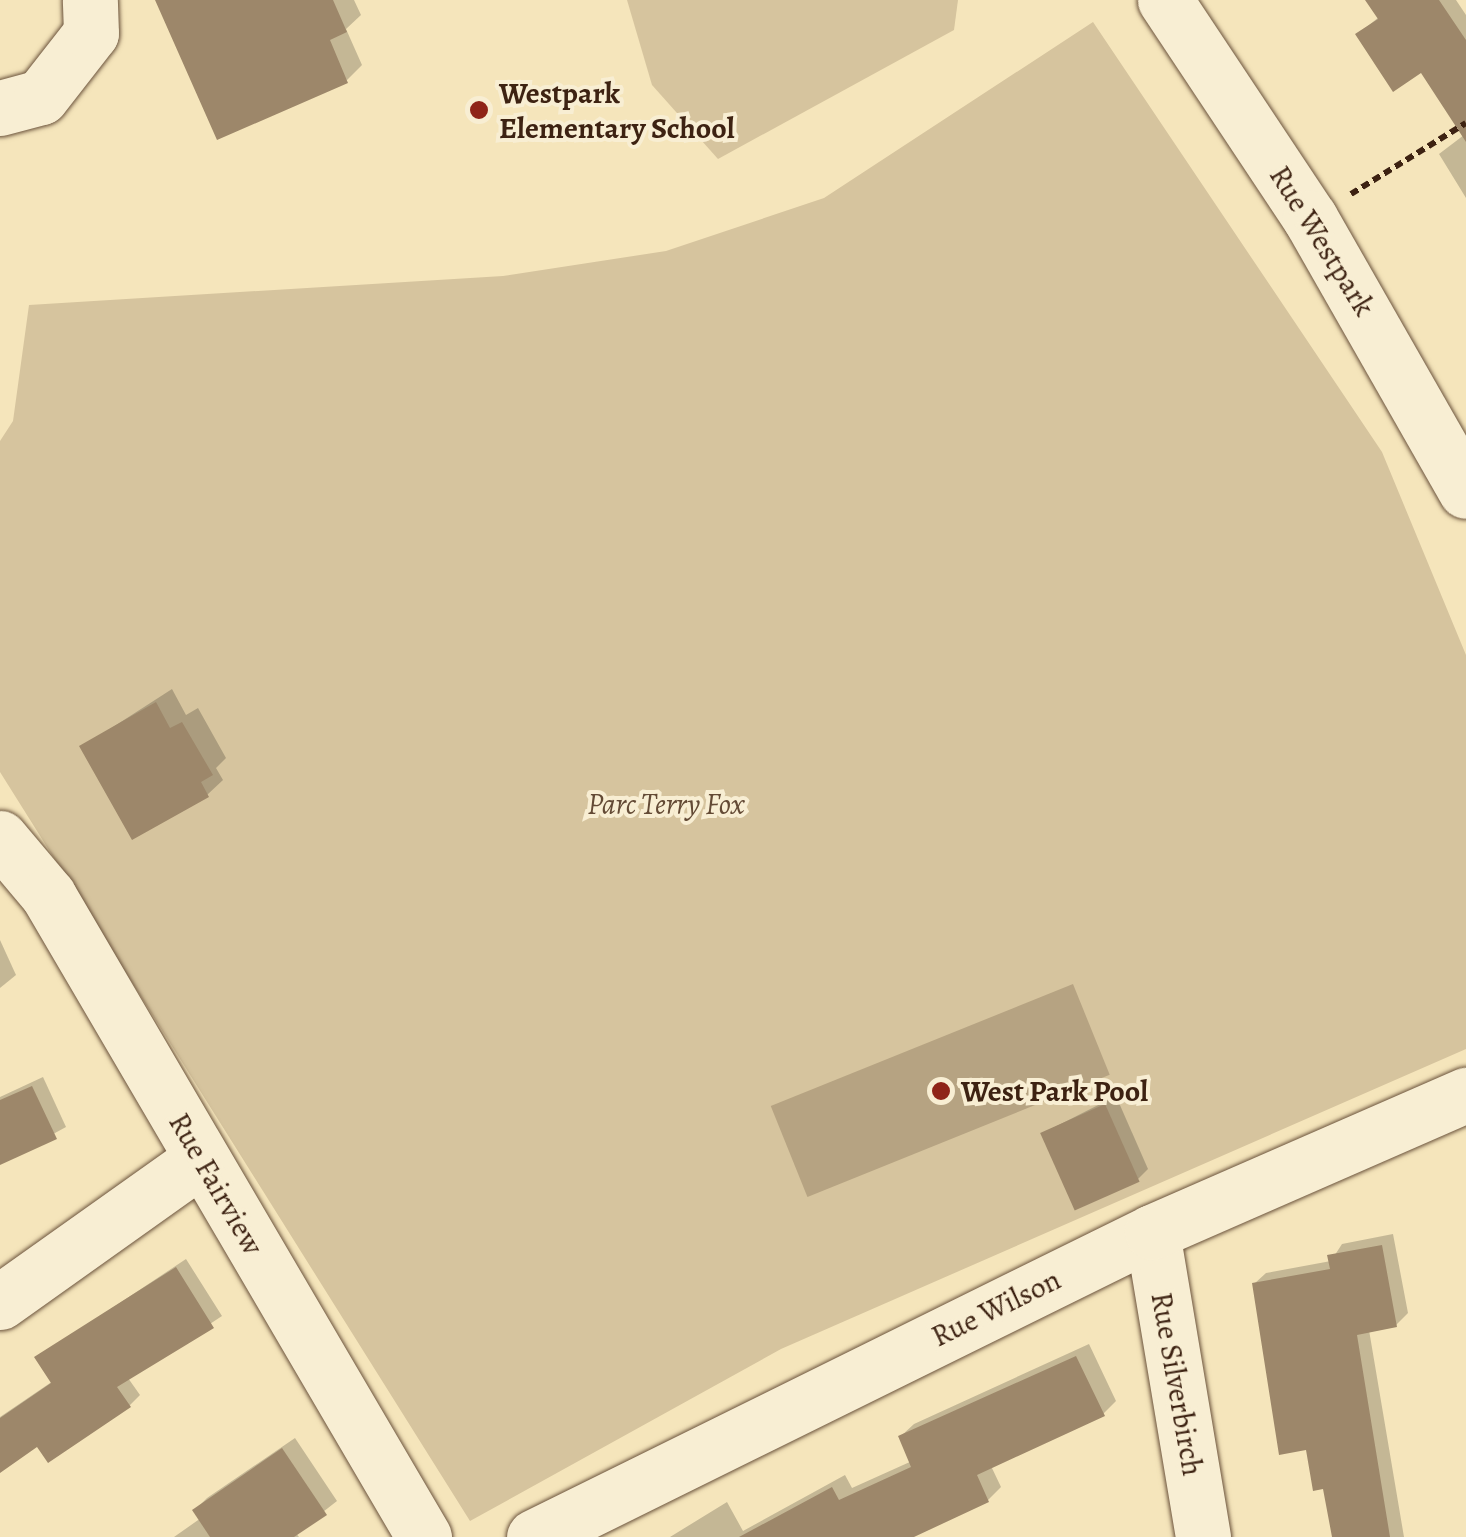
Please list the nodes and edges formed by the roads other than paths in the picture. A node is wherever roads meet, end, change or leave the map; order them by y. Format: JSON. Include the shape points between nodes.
{"nodes":[{"id":1,"x":90,"y":0,"type":"edge"},
{"id":2,"x":1164,"y":0,"type":"edge"},
{"id":3,"x":0,"y":108,"type":"edge"},
{"id":4,"x":1466,"y":490,"type":"edge"},
{"id":5,"x":0,"y":838,"type":"edge"},
{"id":6,"x":1466,"y":1096,"type":"edge"},
{"id":7,"x":201,"y":1159,"type":"junction"},
{"id":8,"x":1152,"y":1232,"type":"junction"},
{"id":9,"x":0,"y":1302,"type":"edge"},
{"id":10,"x":424,"y":1537,"type":"edge"},
{"id":11,"x":534,"y":1537,"type":"edge"},
{"id":12,"x":1202,"y":1537,"type":"edge"}],
"edges":[{"from":1,"to":3,"type":"street","via":[[91,33],[41,96]]},
{"from":2,"to":4,"type":"street","name":"Rue Westpark","via":[[1310,218]]},
{"from":5,"to":7,"type":"street","name":"Rue Fairview","via":[[48,894]]},
{"from":6,"to":8,"type":"street","name":"Rue Wilson"},
{"from":7,"to":9,"type":"street"},
{"from":7,"to":10,"type":"street","name":"Rue Fairview"},
{"from":8,"to":11,"type":"street","name":"Rue Wilson"},
{"from":8,"to":12,"type":"street","name":"Rue Silverbirch"}]}
